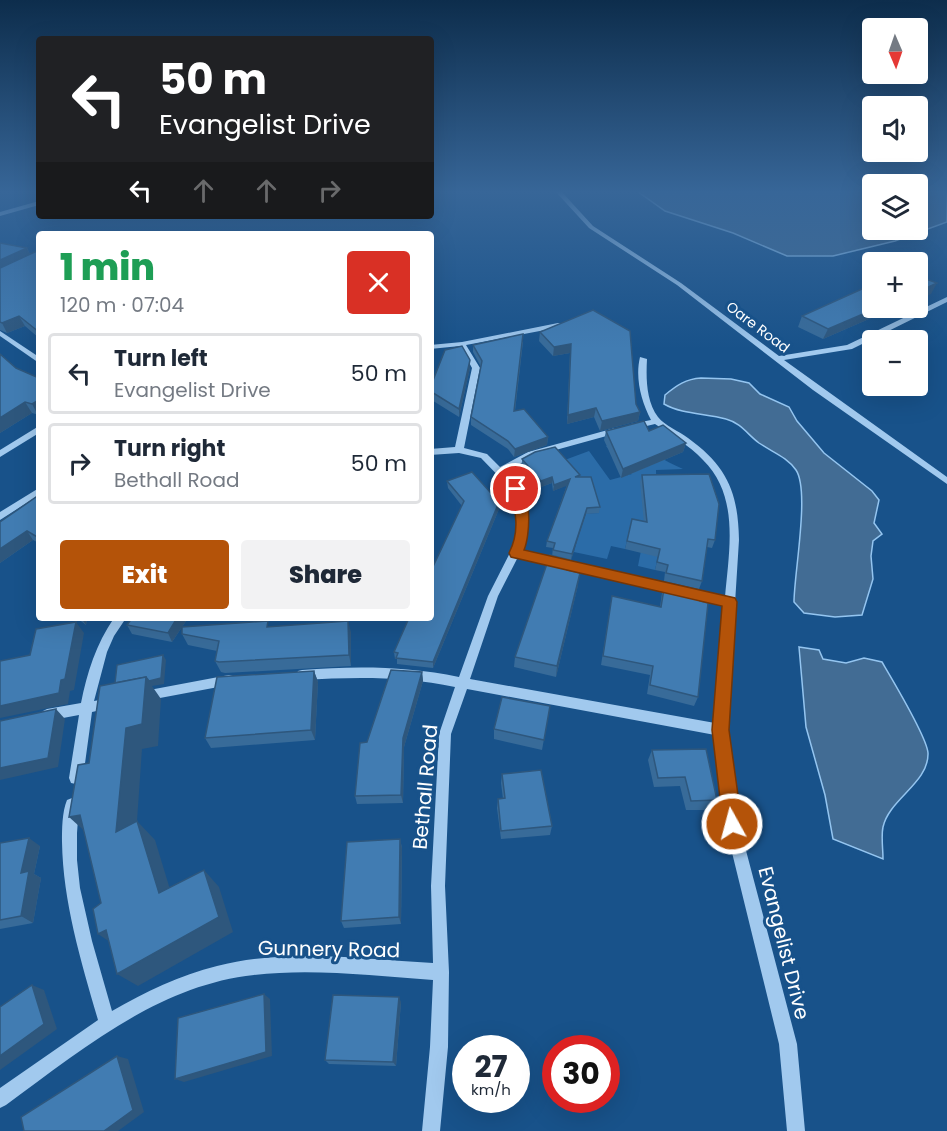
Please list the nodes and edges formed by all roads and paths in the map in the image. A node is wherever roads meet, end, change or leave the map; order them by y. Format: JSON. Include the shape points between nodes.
{"nodes":[{"id":1,"x":617,"y":244,"type":"edge"},
{"id":2,"x":947,"y":299,"type":"edge"},
{"id":3,"x":558,"y":325,"type":"edge"},
{"id":4,"x":0,"y":333,"type":"edge"},
{"id":5,"x":9,"y":339,"type":"junction"},
{"id":6,"x":0,"y":343,"type":"edge"},
{"id":7,"x":462,"y":344,"type":"junction"},
{"id":8,"x":434,"y":347,"type":"edge"},
{"id":9,"x":777,"y":358,"type":"junction"},
{"id":10,"x":36,"y":359,"type":"edge"},
{"id":11,"x":643,"y":359,"type":"dead end"},
{"id":12,"x":656,"y":421,"type":"junction"},
{"id":13,"x":36,"y":431,"type":"edge"},
{"id":14,"x":459,"y":450,"type":"junction"},
{"id":15,"x":434,"y":452,"type":"edge"},
{"id":16,"x":0,"y":454,"type":"edge"},
{"id":17,"x":500,"y":471,"type":"junction"},
{"id":18,"x":947,"y":482,"type":"edge"},
{"id":19,"x":36,"y":493,"type":"edge"},
{"id":20,"x":0,"y":517,"type":"edge"},
{"id":21,"x":515,"y":553,"type":"junction"},
{"id":22,"x":730,"y":602,"type":"junction"},
{"id":23,"x":118,"y":621,"type":"edge"},
{"id":24,"x":290,"y":676,"type":"edge"},
{"id":25,"x":246,"y":679,"type":"edge"},
{"id":26,"x":461,"y":683,"type":"junction"},
{"id":27,"x":88,"y":707,"type":"junction"},
{"id":28,"x":33,"y":718,"type":"edge"},
{"id":29,"x":720,"y":730,"type":"junction"},
{"id":30,"x":441,"y":972,"type":"junction"},
{"id":31,"x":107,"y":1022,"type":"junction"},
{"id":32,"x":0,"y":1099,"type":"edge"},
{"id":33,"x":431,"y":1131,"type":"edge"},
{"id":34,"x":796,"y":1131,"type":"edge"}],
"edges":[{"from":1,"to":9,"type":"street","name":"Oare Road","via":[[679,284]]},
{"from":2,"to":9,"type":"street","via":[[849,347]]},
{"from":3,"to":7,"type":"street"},
{"from":4,"to":5,"type":"street"},
{"from":5,"to":6,"type":"street"},
{"from":5,"to":10,"type":"street"},
{"from":7,"to":8,"type":"street"},
{"from":7,"to":14,"type":"street","via":[[476,368]]},
{"from":9,"to":18,"type":"street","name":"Oare Road"},
{"from":11,"to":12,"type":"street","via":[[642,387]]},
{"from":12,"to":17,"type":"street","via":[[531,454]]},
{"from":12,"to":22,"type":"street","name":"Evangelist Drive","via":[[711,459],[728,486],[736,519]]},
{"from":13,"to":16,"type":"street"},
{"from":14,"to":15,"type":"street","name":"Bethall Road"},
{"from":14,"to":17,"type":"street","name":"Bethall Road","via":[[484,456]]},
{"from":17,"to":21,"type":"street","name":"Bethall Road","via":[[516,489],[523,513],[521,541]]},
{"from":19,"to":20,"type":"street"},
{"from":21,"to":22,"type":"street"},
{"from":21,"to":26,"type":"street","name":"Bethall Road"},
{"from":22,"to":29,"type":"street","name":"Evangelist Drive"},
{"from":23,"to":27,"type":"street","via":[[93,672]]},
{"from":24,"to":26,"type":"street","via":[[384,671],[421,673]]},
{"from":25,"to":27,"type":"street","via":[[214,681]]},
{"from":26,"to":29,"type":"street"},
{"from":26,"to":30,"type":"street","name":"Bethall Road","via":[[445,734],[438,886]]},
{"from":27,"to":28,"type":"street"},
{"from":27,"to":31,"type":"street","via":[[67,838],[75,910]]},
{"from":29,"to":34,"type":"street","name":"Evangelist Drive","via":[[732,824],[788,1044]]},
{"from":30,"to":31,"type":"street","name":"Gunnery Road","via":[[328,966],[252,968],[189,982]]},
{"from":30,"to":33,"type":"street","name":"Bethall Road"},
{"from":31,"to":32,"type":"street","name":"Gunnery Road"}]}
